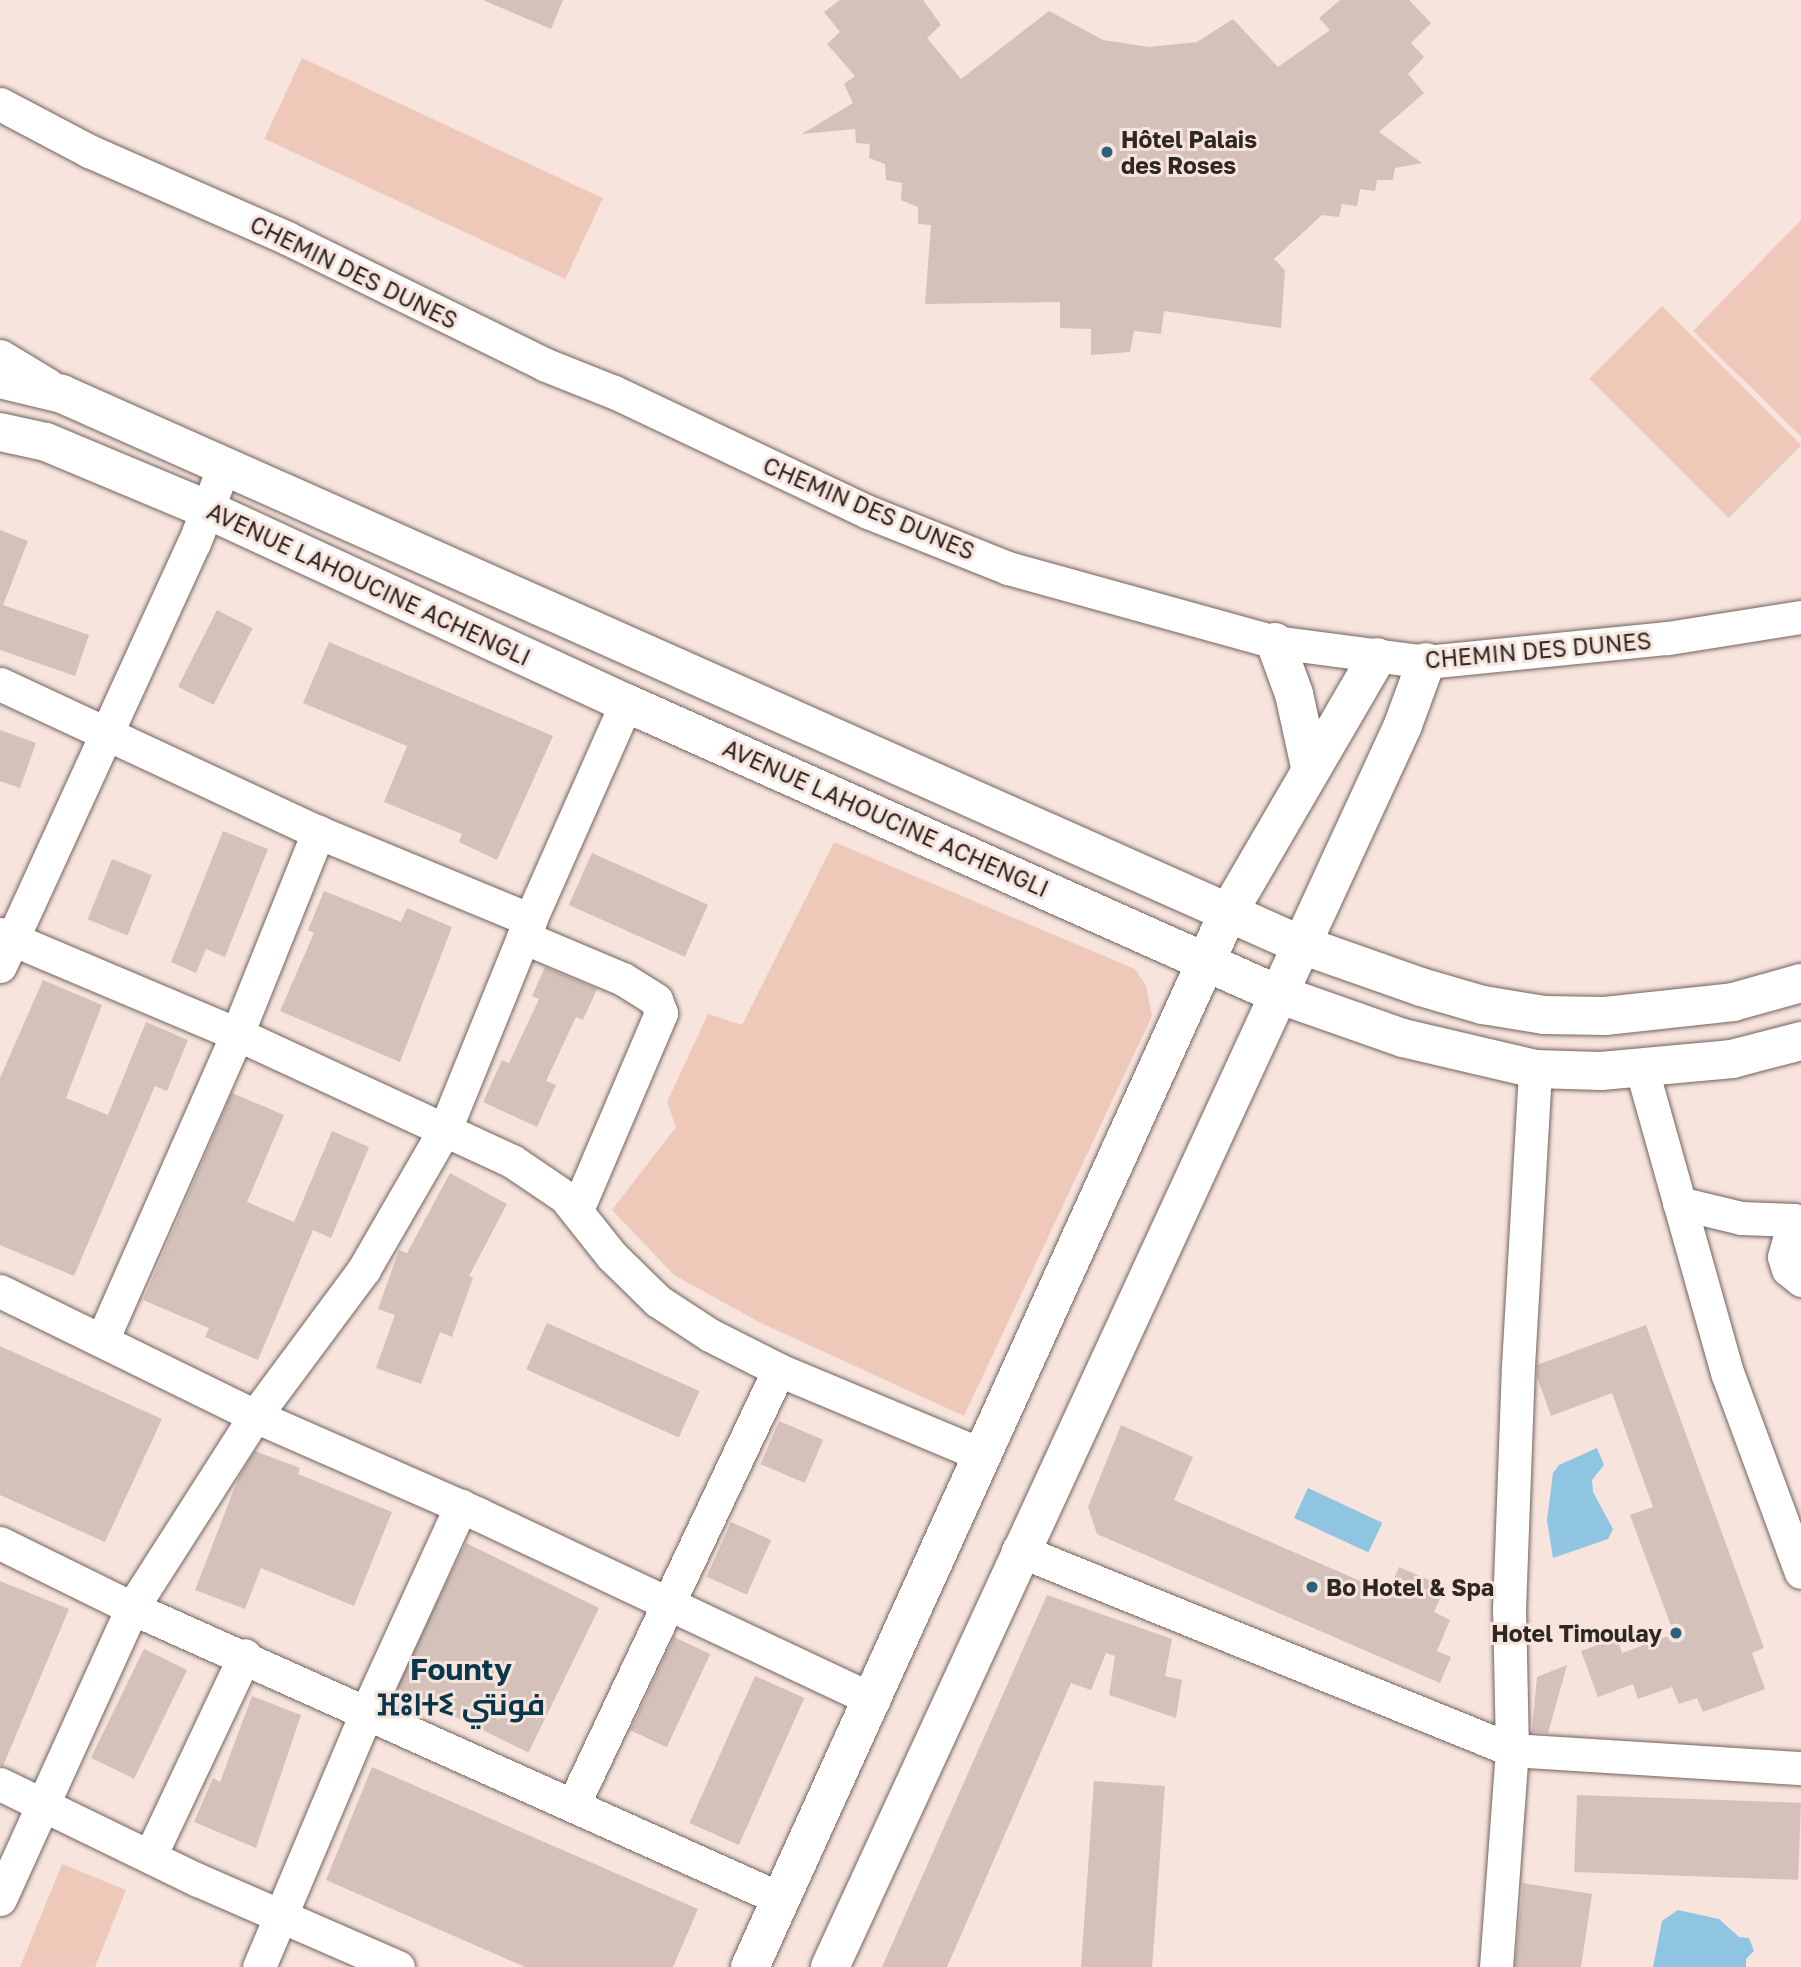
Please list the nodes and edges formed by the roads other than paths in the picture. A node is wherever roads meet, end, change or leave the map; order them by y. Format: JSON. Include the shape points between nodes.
{"nodes":[{"id":1,"x":0,"y":104,"type":"edge"},
{"id":2,"x":0,"y":356,"type":"edge"},
{"id":3,"x":0,"y":379,"type":"edge"},
{"id":4,"x":62,"y":394,"type":"junction"},
{"id":5,"x":0,"y":432,"type":"edge"},
{"id":6,"x":224,"y":466,"type":"junction"},
{"id":7,"x":206,"y":509,"type":"junction"},
{"id":8,"x":1801,"y":617,"type":"edge"},
{"id":9,"x":1275,"y":642,"type":"junction"},
{"id":10,"x":1377,"y":657,"type":"junction"},
{"id":11,"x":1426,"y":662,"type":"junction"},
{"id":12,"x":0,"y":684,"type":"edge"},
{"id":13,"x":626,"y":703,"type":"junction"},
{"id":14,"x":106,"y":732,"type":"junction"},
{"id":15,"x":1310,"y":767,"type":"junction"},
{"id":16,"x":318,"y":832,"type":"junction"},
{"id":17,"x":1228,"y":913,"type":"junction"},
{"id":18,"x":526,"y":928,"type":"junction"},
{"id":19,"x":1298,"y":944,"type":"junction"},
{"id":20,"x":4,"y":947,"type":"edge"},
{"id":21,"x":1205,"y":962,"type":"junction"},
{"id":22,"x":1801,"y":983,"type":"edge"},
{"id":23,"x":1275,"y":993,"type":"junction"},
{"id":24,"x":237,"y":1034,"type":"junction"},
{"id":25,"x":1801,"y":1041,"type":"edge"},
{"id":26,"x":1535,"y":1069,"type":"junction"},
{"id":27,"x":1642,"y":1069,"type":"junction"},
{"id":28,"x":446,"y":1128,"type":"junction"},
{"id":29,"x":1679,"y":1203,"type":"junction"},
{"id":30,"x":577,"y":1210,"type":"junction"},
{"id":31,"x":1798,"y":1212,"type":"edge"},
{"id":32,"x":1801,"y":1280,"type":"edge"},
{"id":33,"x":0,"y":1291,"type":"edge"},
{"id":34,"x":103,"y":1338,"type":"junction"},
{"id":35,"x":779,"y":1370,"type":"junction"},
{"id":36,"x":255,"y":1416,"type":"junction"},
{"id":37,"x":982,"y":1455,"type":"junction"},
{"id":38,"x":461,"y":1506,"type":"junction"},
{"id":39,"x":0,"y":1543,"type":"edge"},
{"id":40,"x":1018,"y":1550,"type":"junction"},
{"id":41,"x":1801,"y":1572,"type":"edge"},
{"id":42,"x":668,"y":1602,"type":"junction"},
{"id":43,"x":132,"y":1608,"type":"junction"},
{"id":44,"x":244,"y":1655,"type":"junction"},
{"id":45,"x":873,"y":1700,"type":"junction"},
{"id":46,"x":367,"y":1711,"type":"junction"},
{"id":47,"x":1512,"y":1750,"type":"junction"},
{"id":48,"x":1801,"y":1768,"type":"edge"},
{"id":49,"x":0,"y":1784,"type":"edge"},
{"id":50,"x":43,"y":1804,"type":"junction"},
{"id":51,"x":573,"y":1805,"type":"junction"},
{"id":52,"x":150,"y":1856,"type":"junction"},
{"id":53,"x":0,"y":1899,"type":"edge"},
{"id":54,"x":781,"y":1899,"type":"junction"},
{"id":55,"x":282,"y":1913,"type":"junction"},
{"id":56,"x":259,"y":1967,"type":"edge"},
{"id":57,"x":398,"y":1967,"type":"edge"},
{"id":58,"x":750,"y":1967,"type":"edge"},
{"id":59,"x":830,"y":1967,"type":"edge"},
{"id":60,"x":1496,"y":1967,"type":"edge"}],
"edges":[{"from":1,"to":9,"type":"street","name":"CHEMIN DES DUNES","via":[[89,151],[287,238],[546,365],[614,392],[868,512],[1008,568]]},
{"from":2,"to":4,"type":"street"},
{"from":3,"to":4,"type":"street","name":"AVENUE LAHOUCINE ACHENGLI"},
{"from":4,"to":6,"type":"street","name":"AVENUE LAHOUCINE ACHENGLI"},
{"from":5,"to":7,"type":"street","name":"AVENUE LAHOUCINE ACHENGLI","via":[[46,442]]},
{"from":6,"to":7,"type":"street"},
{"from":6,"to":17,"type":"street","name":"AVENUE LAHOUCINE ACHENGLI"},
{"from":7,"to":13,"type":"street","name":"AVENUE LAHOUCINE ACHENGLI"},
{"from":7,"to":14,"type":"street"},
{"from":8,"to":11,"type":"street","name":"CHEMIN DES DUNES","via":[[1668,638]]},
{"from":9,"to":10,"type":"street","name":"CHEMIN DES DUNES"},
{"from":9,"to":15,"type":"street","via":[[1294,694]]},
{"from":10,"to":11,"type":"street","name":"CHEMIN DES DUNES"},
{"from":10,"to":15,"type":"street"},
{"from":11,"to":19,"type":"street","via":[[1403,724]]},
{"from":12,"to":14,"type":"street"},
{"from":13,"to":18,"type":"street"},
{"from":13,"to":21,"type":"street","name":"AVENUE LAHOUCINE ACHENGLI"},
{"from":14,"to":16,"type":"street"},
{"from":14,"to":20,"type":"street"},
{"from":15,"to":17,"type":"street"},
{"from":16,"to":18,"type":"street"},
{"from":16,"to":24,"type":"street"},
{"from":17,"to":19,"type":"street","name":"AVENUE LAHOUCINE ACHENGLI"},
{"from":17,"to":21,"type":"street"},
{"from":18,"to":28,"type":"street"},
{"from":18,"to":30,"type":"street","via":[[623,979],[656,1000],[661,1013]]},
{"from":19,"to":22,"type":"street","name":"AVENUE LAHOUCINE ACHENGLI","via":[[1483,1005],[1544,1014],[1643,1016],[1733,1002]]},
{"from":19,"to":23,"type":"street"},
{"from":20,"to":24,"type":"street"},
{"from":21,"to":23,"type":"street","name":"AVENUE LAHOUCINE ACHENGLI"},
{"from":21,"to":37,"type":"street"},
{"from":23,"to":26,"type":"street","name":"AVENUE LAHOUCINE ACHENGLI","via":[[1403,1038]]},
{"from":23,"to":40,"type":"street"},
{"from":24,"to":28,"type":"street"},
{"from":24,"to":34,"type":"street"},
{"from":25,"to":27,"type":"street","name":"AVENUE LAHOUCINE ACHENGLI","via":[[1731,1059]]},
{"from":26,"to":27,"type":"street","name":"AVENUE LAHOUCINE ACHENGLI"},
{"from":26,"to":47,"type":"street","via":[[1509,1610]]},
{"from":27,"to":29,"type":"street"},
{"from":28,"to":30,"type":"street","via":[[512,1161]]},
{"from":28,"to":36,"type":"street","via":[[364,1269]]},
{"from":29,"to":31,"type":"street","via":[[1741,1218]]},
{"from":29,"to":41,"type":"street","via":[[1728,1375]]},
{"from":30,"to":35,"type":"street","via":[[612,1255],[658,1301],[710,1335]]},
{"from":31,"to":32,"type":"street","via":[[1784,1257],[1788,1269]]},
{"from":33,"to":34,"type":"street"},
{"from":34,"to":36,"type":"street"},
{"from":35,"to":37,"type":"street"},
{"from":35,"to":42,"type":"street"},
{"from":36,"to":38,"type":"street"},
{"from":36,"to":43,"type":"street"},
{"from":37,"to":45,"type":"street"},
{"from":38,"to":42,"type":"street"},
{"from":38,"to":46,"type":"street"},
{"from":39,"to":43,"type":"street"},
{"from":40,"to":47,"type":"street"},
{"from":40,"to":59,"type":"street"},
{"from":42,"to":45,"type":"street"},
{"from":42,"to":51,"type":"street"},
{"from":43,"to":44,"type":"street"},
{"from":43,"to":50,"type":"street"},
{"from":44,"to":46,"type":"street"},
{"from":44,"to":52,"type":"street"},
{"from":45,"to":54,"type":"street"},
{"from":46,"to":51,"type":"street"},
{"from":46,"to":55,"type":"street"},
{"from":47,"to":48,"type":"street"},
{"from":47,"to":60,"type":"street"},
{"from":49,"to":50,"type":"street"},
{"from":50,"to":52,"type":"street"},
{"from":50,"to":53,"type":"street"},
{"from":51,"to":54,"type":"street"},
{"from":52,"to":55,"type":"street"},
{"from":54,"to":58,"type":"street"},
{"from":55,"to":56,"type":"street"},
{"from":55,"to":57,"type":"street"}]}
